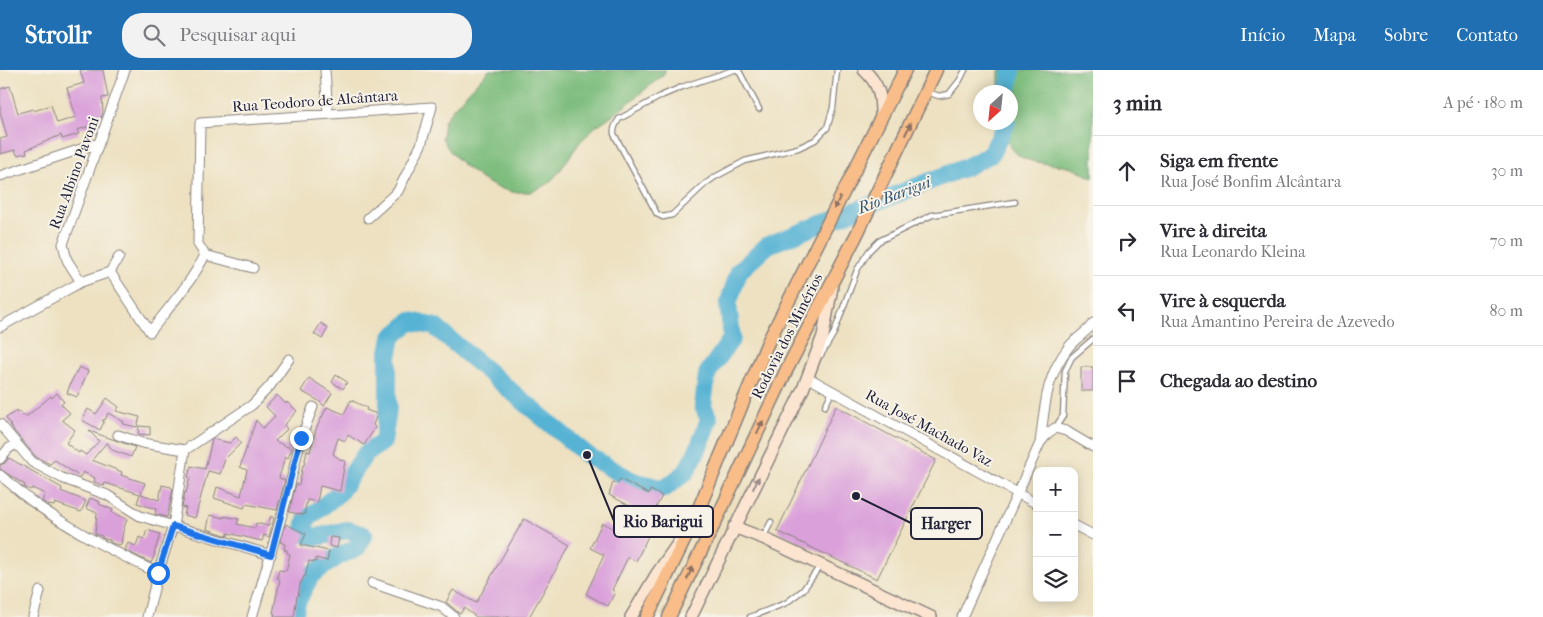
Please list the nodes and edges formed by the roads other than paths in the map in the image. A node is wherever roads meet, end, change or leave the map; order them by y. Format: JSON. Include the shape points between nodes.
{"nodes":[{"id":1,"x":125,"y":70,"type":"edge"},
{"id":2,"x":325,"y":70,"type":"edge"},
{"id":3,"x":735,"y":70,"type":"edge"},
{"id":4,"x":837,"y":70,"type":"edge"},
{"id":5,"x":864,"y":70,"type":"edge"},
{"id":6,"x":904,"y":70,"type":"edge"},
{"id":7,"x":936,"y":70,"type":"edge"},
{"id":8,"x":965,"y":70,"type":"edge"},
{"id":9,"x":926,"y":92,"type":"junction"},
{"id":10,"x":759,"y":109,"type":"dead end"},
{"id":11,"x":328,"y":114,"type":"junction"},
{"id":12,"x":881,"y":114,"type":"junction"},
{"id":13,"x":99,"y":143,"type":"junction"},
{"id":14,"x":0,"y":176,"type":"edge"},
{"id":15,"x":1015,"y":202,"type":"dead end"},
{"id":16,"x":368,"y":218,"type":"dead end"},
{"id":17,"x":205,"y":255,"type":"junction"},
{"id":18,"x":119,"y":257,"type":"dead end"},
{"id":19,"x":253,"y":268,"type":"dead end"},
{"id":20,"x":110,"y":272,"type":"junction"},
{"id":21,"x":833,"y":280,"type":"junction"},
{"id":22,"x":81,"y":282,"type":"junction"},
{"id":23,"x":1093,"y":323,"type":"edge"},
{"id":24,"x":0,"y":327,"type":"edge"},
{"id":25,"x":1093,"y":339,"type":"edge"},
{"id":26,"x":289,"y":359,"type":"dead end"},
{"id":27,"x":808,"y":377,"type":"junction"},
{"id":28,"x":832,"y":390,"type":"junction"},
{"id":29,"x":825,"y":406,"type":"dead end"},
{"id":30,"x":313,"y":408,"type":"dead end"},
{"id":31,"x":0,"y":424,"type":"edge"},
{"id":32,"x":1055,"y":428,"type":"junction"},
{"id":33,"x":118,"y":435,"type":"dead end"},
{"id":34,"x":1040,"y":443,"type":"junction"},
{"id":35,"x":16,"y":444,"type":"junction"},
{"id":36,"x":1093,"y":447,"type":"edge"},
{"id":37,"x":185,"y":450,"type":"junction"},
{"id":38,"x":0,"y":459,"type":"edge"},
{"id":39,"x":0,"y":475,"type":"edge"},
{"id":40,"x":1017,"y":493,"type":"junction"},
{"id":41,"x":1033,"y":502,"type":"edge"},
{"id":42,"x":694,"y":520,"type":"junction"},
{"id":43,"x":771,"y":522,"type":"dead end"},
{"id":44,"x":173,"y":526,"type":"junction"},
{"id":45,"x":734,"y":527,"type":"junction"},
{"id":46,"x":1078,"y":527,"type":"edge"},
{"id":47,"x":1093,"y":535,"type":"edge"},
{"id":48,"x":763,"y":538,"type":"junction"},
{"id":49,"x":271,"y":555,"type":"junction"},
{"id":50,"x":820,"y":565,"type":"junction"},
{"id":51,"x":158,"y":573,"type":"junction"},
{"id":52,"x":372,"y":583,"type":"dead end"},
{"id":53,"x":40,"y":591,"type":"dead end"},
{"id":54,"x":33,"y":617,"type":"edge"},
{"id":55,"x":147,"y":617,"type":"edge"},
{"id":56,"x":252,"y":617,"type":"edge"},
{"id":57,"x":454,"y":617,"type":"edge"},
{"id":58,"x":631,"y":617,"type":"edge"},
{"id":59,"x":647,"y":617,"type":"edge"},
{"id":60,"x":668,"y":617,"type":"edge"},
{"id":61,"x":691,"y":617,"type":"edge"},
{"id":62,"x":750,"y":617,"type":"edge"},
{"id":63,"x":931,"y":617,"type":"edge"},
{"id":64,"x":962,"y":617,"type":"edge"}],
"edges":[{"from":1,"to":13,"type":"street","name":"Rua Albino Pavoni"},
{"from":2,"to":11,"type":"street"},
{"from":3,"to":4,"type":"lane","via":[[663,95],[619,119],[613,129],[657,214],[663,217],[672,215],[705,184],[745,161],[798,148],[815,140],[827,128],[834,108]]},
{"from":3,"to":10,"type":"lane","via":[[739,70]]},
{"from":5,"to":12,"type":"main road","via":[[873,78],[881,96]]},
{"from":6,"to":12,"type":"main road","name":"Rodovia dos Minérios"},
{"from":7,"to":9,"type":"main road","name":"Rodovia dos Minérios"},
{"from":8,"to":9,"type":"lane","via":[[949,94],[939,96]]},
{"from":21,"to":9,"type":"main road","name":"Rodovia dos Minérios","one_way":true},
{"from":11,"to":16,"type":"street","name":"Rua Teodoro de Alcântara","via":[[432,107],[421,146],[398,191]]},
{"from":11,"to":17,"type":"street","name":"Rua Teodoro de Alcântara","via":[[200,123],[198,244]]},
{"from":12,"to":42,"type":"main road","name":"Rodovia dos Minérios","one_way":true,"via":[[768,342]]},
{"from":13,"to":14,"type":"street"},
{"from":13,"to":22,"type":"street","name":"Rua Albino Pavoni","via":[[63,244],[67,260]]},
{"from":15,"to":27,"type":"lane","via":[[932,215],[879,241],[857,270],[834,333]]},
{"from":17,"to":19,"type":"street"},
{"from":17,"to":20,"type":"street","via":[[186,286],[150,332]]},
{"from":18,"to":20,"type":"street"},
{"from":20,"to":22,"type":"street"},
{"from":21,"to":27,"type":"main road","via":[[823,336]]},
{"from":60,"to":21,"type":"main road","name":"Rodovia dos Minérios","one_way":true},
{"from":22,"to":24,"type":"street"},
{"from":23,"to":34,"type":"street","via":[[1070,345],[1058,363],[1047,390]]},
{"from":25,"to":32,"type":"lane","via":[[1072,357],[1065,371],[1063,416]]},
{"from":26,"to":37,"type":"street","via":[[252,406]]},
{"from":27,"to":28,"type":"street","name":"Rua José Machado Vaz"},
{"from":45,"to":27,"type":"main road","one_way":true},
{"from":28,"to":29,"type":"lane"},
{"from":28,"to":40,"type":"street","name":"Rua José Machado Vaz"},
{"from":30,"to":49,"type":"street","via":[[301,438]]},
{"from":31,"to":35,"type":"street"},
{"from":32,"to":34,"type":"street"},
{"from":32,"to":36,"type":"street"},
{"from":33,"to":37,"type":"street","via":[[142,443]]},
{"from":34,"to":40,"type":"street"},
{"from":35,"to":38,"type":"street"},
{"from":35,"to":44,"type":"street","via":[[32,462],[62,478],[107,495],[140,516]]},
{"from":37,"to":44,"type":"street"},
{"from":39,"to":51,"type":"street","via":[[30,500],[74,528]]},
{"from":40,"to":41,"type":"street","name":"Rua José Machado Vaz"},
{"from":40,"to":64,"type":"street"},
{"from":42,"to":58,"type":"main road"},
{"from":42,"to":59,"type":"main road","name":"Rodovia dos Minérios"},
{"from":43,"to":48,"type":"lane"},
{"from":44,"to":49,"type":"street"},
{"from":44,"to":51,"type":"street"},
{"from":45,"to":48,"type":"main road"},
{"from":45,"to":61,"type":"main road"},
{"from":46,"to":47,"type":"street"},
{"from":48,"to":50,"type":"main road"},
{"from":49,"to":56,"type":"street"},
{"from":50,"to":62,"type":"lane","via":[[803,590],[786,603]]},
{"from":50,"to":63,"type":"main road"},
{"from":51,"to":55,"type":"street"},
{"from":52,"to":57,"type":"street","via":[[442,607]]},
{"from":53,"to":54,"type":"street"}]}
